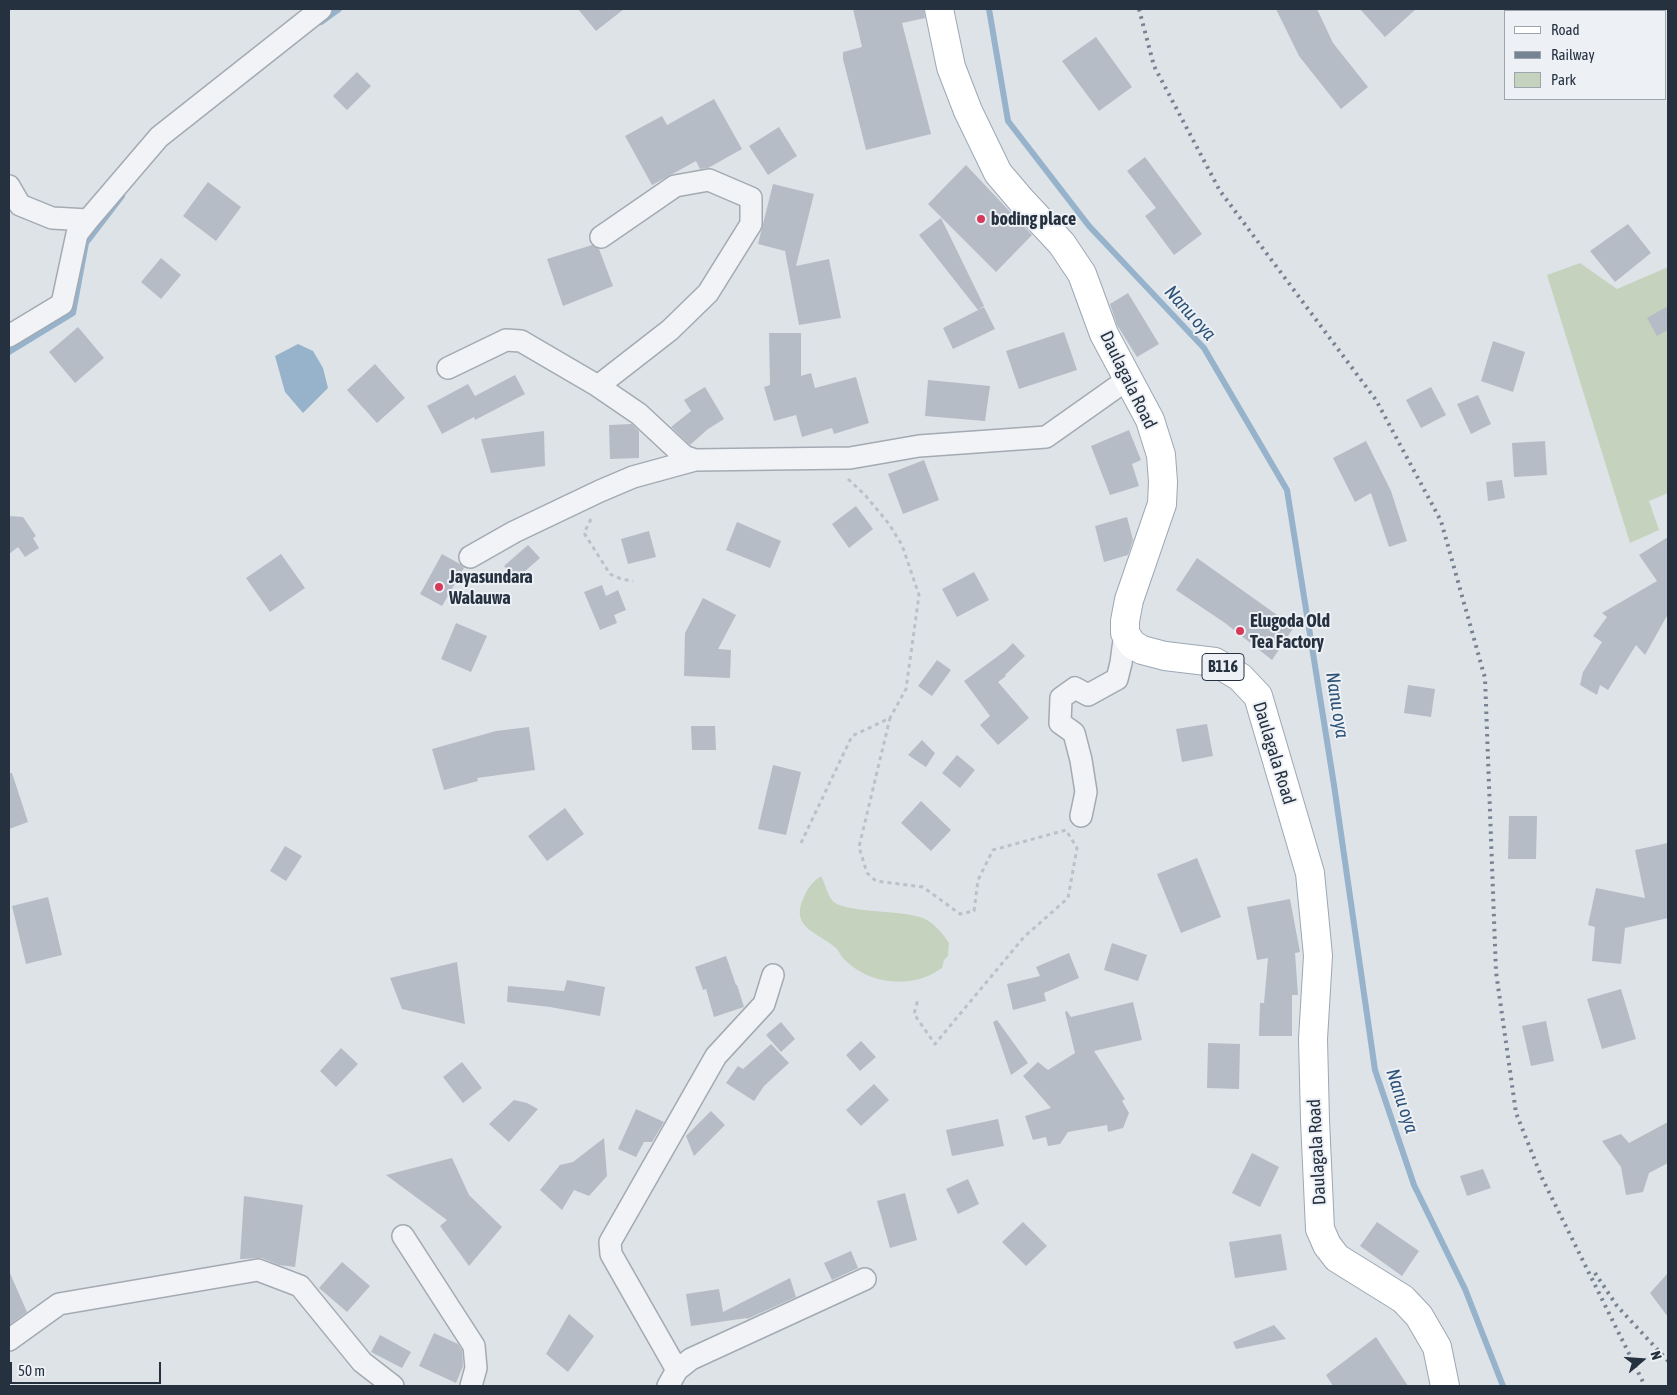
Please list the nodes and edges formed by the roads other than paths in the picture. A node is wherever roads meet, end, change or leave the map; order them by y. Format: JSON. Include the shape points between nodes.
{"nodes":[{"id":1,"x":321,"y":9,"type":"edge"},
{"id":2,"x":939,"y":9,"type":"edge"},
{"id":3,"x":9,"y":186,"type":"edge"},
{"id":4,"x":88,"y":220,"type":"junction"},
{"id":5,"x":601,"y":237,"type":"dead end"},
{"id":6,"x":9,"y":336,"type":"edge"},
{"id":7,"x":448,"y":368,"type":"dead end"},
{"id":8,"x":1128,"y":379,"type":"junction"},
{"id":9,"x":598,"y":386,"type":"junction"},
{"id":10,"x":695,"y":460,"type":"junction"},
{"id":11,"x":470,"y":557,"type":"dead end"},
{"id":12,"x":1125,"y":633,"type":"junction"},
{"id":13,"x":1080,"y":816,"type":"dead end"},
{"id":14,"x":773,"y":974,"type":"dead end"},
{"id":15,"x":403,"y":1236,"type":"dead end"},
{"id":16,"x":865,"y":1279,"type":"dead end"},
{"id":17,"x":9,"y":1340,"type":"edge"},
{"id":18,"x":673,"y":1378,"type":"edge"},
{"id":19,"x":393,"y":1386,"type":"edge"},
{"id":20,"x":471,"y":1386,"type":"edge"},
{"id":21,"x":1446,"y":1386,"type":"edge"}],
"edges":[{"from":1,"to":4,"type":"street","via":[[160,137]]},
{"from":2,"to":8,"type":"main road","name":"Daulagala Road","via":[[951,67],[998,173],[1062,244],[1082,274],[1104,334]]},
{"from":3,"to":4,"type":"street","via":[[20,205],[52,218]]},
{"from":4,"to":6,"type":"street","via":[[77,234],[62,304]]},
{"from":5,"to":9,"type":"street","via":[[675,186],[709,180],[751,198],[751,224],[708,293],[670,330]]},
{"from":7,"to":9,"type":"street","via":[[506,340],[521,341]]},
{"from":8,"to":10,"type":"street","via":[[1046,437],[919,446],[850,458]]},
{"from":8,"to":12,"type":"main road","name":"Daulagala Road","via":[[1150,420],[1161,455],[1163,482],[1162,504],[1129,600]]},
{"from":9,"to":10,"type":"street","via":[[638,414],[684,456]]},
{"from":10,"to":11,"type":"street","via":[[633,477],[568,505]]},
{"from":12,"to":13,"type":"street","via":[[1117,679],[1088,695],[1076,688],[1061,698],[1060,723],[1074,733],[1081,760],[1086,792]]},
{"from":12,"to":21,"type":"main road","name":"Daulagala Road","number":"B116","via":[[1132,644],[1142,650],[1215,662],[1240,677],[1258,696],[1310,873],[1318,956],[1313,1039],[1320,1229],[1337,1258],[1403,1299],[1419,1316],[1437,1347]]},
{"from":14,"to":18,"type":"street","via":[[764,1004],[716,1056],[610,1242],[611,1254]]},
{"from":15,"to":20,"type":"street","via":[[474,1346],[476,1368]]},
{"from":16,"to":18,"type":"street","via":[[691,1360]]},
{"from":17,"to":19,"type":"street","via":[[59,1304],[258,1270],[300,1286],[362,1362]]}]}
